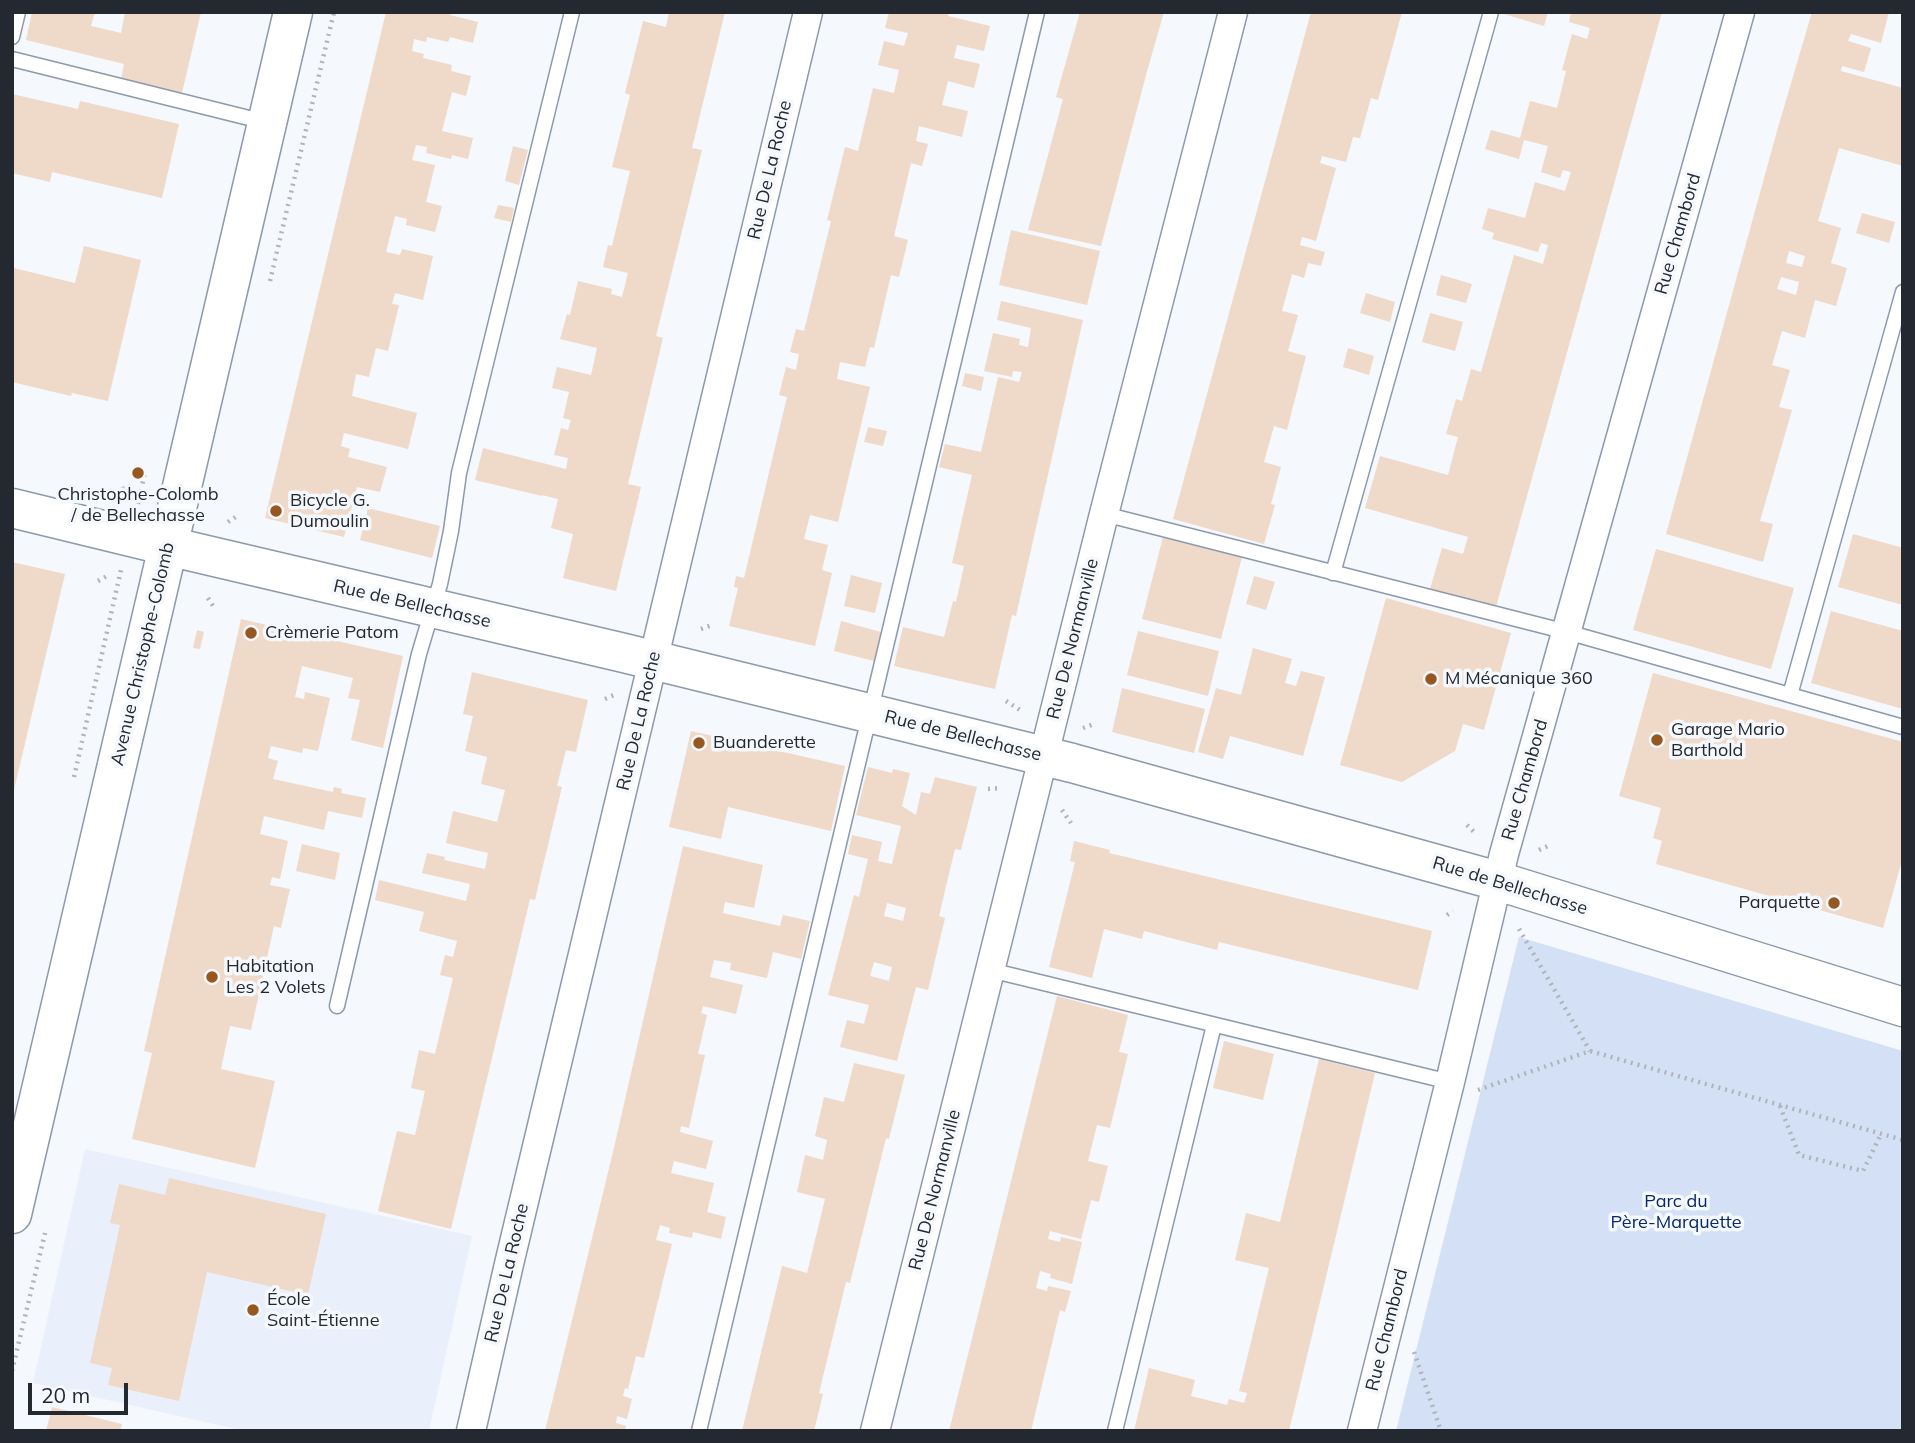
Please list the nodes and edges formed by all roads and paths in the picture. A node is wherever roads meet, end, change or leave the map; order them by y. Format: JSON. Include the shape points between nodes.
{"nodes":[{"id":1,"x":18,"y":12,"type":"edge"},
{"id":2,"x":293,"y":12,"type":"edge"},
{"id":3,"x":572,"y":12,"type":"edge"},
{"id":4,"x":808,"y":12,"type":"edge"},
{"id":5,"x":1037,"y":12,"type":"edge"},
{"id":6,"x":1233,"y":12,"type":"edge"},
{"id":7,"x":1491,"y":12,"type":"edge"},
{"id":8,"x":1740,"y":12,"type":"edge"},
{"id":9,"x":12,"y":37,"type":"edge"},
{"id":10,"x":12,"y":59,"type":"edge"},
{"id":11,"x":267,"y":122,"type":"junction"},
{"id":12,"x":1903,"y":292,"type":"edge"},
{"id":13,"x":122,"y":487,"type":"dead end"},
{"id":14,"x":126,"y":496,"type":"dead end"},
{"id":15,"x":12,"y":508,"type":"edge"},
{"id":16,"x":1104,"y":514,"type":"junction"},
{"id":17,"x":237,"y":516,"type":"dead end"},
{"id":18,"x":228,"y":522,"type":"dead end"},
{"id":19,"x":168,"y":546,"type":"junction"},
{"id":20,"x":1333,"y":573,"type":"junction"},
{"id":21,"x":107,"y":576,"type":"dead end"},
{"id":22,"x":98,"y":581,"type":"dead end"},
{"id":23,"x":208,"y":598,"type":"dead end"},
{"id":24,"x":215,"y":609,"type":"dead end"},
{"id":25,"x":433,"y":609,"type":"junction"},
{"id":26,"x":712,"y":625,"type":"dead end"},
{"id":27,"x":701,"y":629,"type":"dead end"},
{"id":28,"x":1567,"y":632,"type":"junction"},
{"id":29,"x":653,"y":660,"type":"junction"},
{"id":30,"x":1790,"y":695,"type":"junction"},
{"id":31,"x":1006,"y":701,"type":"dead end"},
{"id":32,"x":1020,"y":710,"type":"dead end"},
{"id":33,"x":870,"y":712,"type":"junction"},
{"id":34,"x":1094,"y":724,"type":"dead end"},
{"id":35,"x":1903,"y":727,"type":"edge"},
{"id":36,"x":1083,"y":728,"type":"dead end"},
{"id":37,"x":1043,"y":756,"type":"junction"},
{"id":38,"x":1001,"y":788,"type":"dead end"},
{"id":39,"x":988,"y":789,"type":"dead end"},
{"id":40,"x":1059,"y":806,"type":"dead end"},
{"id":41,"x":1071,"y":823,"type":"dead end"},
{"id":42,"x":1467,"y":825,"type":"dead end"},
{"id":43,"x":1474,"y":832,"type":"dead end"},
{"id":44,"x":1550,"y":845,"type":"dead end"},
{"id":45,"x":1539,"y":850,"type":"dead end"},
{"id":46,"x":1498,"y":881,"type":"junction"},
{"id":47,"x":1453,"y":911,"type":"dead end"},
{"id":48,"x":1447,"y":915,"type":"dead end"},
{"id":49,"x":1520,"y":929,"type":"dead end"},
{"id":50,"x":990,"y":970,"type":"junction"},
{"id":51,"x":337,"y":1006,"type":"dead end"},
{"id":52,"x":1903,"y":1007,"type":"edge"},
{"id":53,"x":1214,"y":1025,"type":"junction"},
{"id":54,"x":1590,"y":1051,"type":"junction"},
{"id":55,"x":1450,"y":1082,"type":"junction"},
{"id":56,"x":1476,"y":1091,"type":"dead end"},
{"id":57,"x":1780,"y":1105,"type":"junction"},
{"id":58,"x":1881,"y":1134,"type":"junction"},
{"id":59,"x":1903,"y":1140,"type":"edge"},
{"id":60,"x":15,"y":1192,"type":"edge"},
{"id":61,"x":1413,"y":1347,"type":"dead end"},
{"id":62,"x":471,"y":1431,"type":"edge"},
{"id":63,"x":699,"y":1431,"type":"edge"},
{"id":64,"x":875,"y":1431,"type":"edge"},
{"id":65,"x":1115,"y":1431,"type":"edge"},
{"id":66,"x":1362,"y":1431,"type":"edge"},
{"id":67,"x":1441,"y":1431,"type":"edge"}],
"edges":[{"from":1,"to":9,"type":"lane"},
{"from":2,"to":11,"type":"street","name":"Avenue Christophe-Colomb"},
{"from":3,"to":25,"type":"lane","via":[[459,473]]},
{"from":4,"to":29,"type":"street","name":"Rue De La Roche"},
{"from":5,"to":33,"type":"lane"},
{"from":6,"to":16,"type":"street","name":"Rue De Normanville"},
{"from":7,"to":20,"type":"lane"},
{"from":8,"to":28,"type":"street","name":"Rue Chambord"},
{"from":10,"to":11,"type":"lane"},
{"from":11,"to":19,"type":"street","name":"Avenue Christophe-Colomb"},
{"from":12,"to":30,"type":"lane"},
{"from":13,"to":14,"type":"path"},
{"from":15,"to":19,"type":"street","name":"Rue de Bellechasse"},
{"from":16,"to":20,"type":"lane"},
{"from":16,"to":37,"type":"street","name":"Rue De Normanville"},
{"from":17,"to":18,"type":"path"},
{"from":19,"to":25,"type":"street","name":"Rue de Bellechasse"},
{"from":19,"to":60,"type":"street","name":"Avenue Christophe-Colomb"},
{"from":20,"to":28,"type":"lane"},
{"from":21,"to":22,"type":"path"},
{"from":23,"to":24,"type":"path"},
{"from":25,"to":29,"type":"street","name":"Rue de Bellechasse"},
{"from":25,"to":51,"type":"lane"},
{"from":26,"to":27,"type":"path"},
{"from":28,"to":30,"type":"lane"},
{"from":28,"to":46,"type":"street","name":"Rue Chambord"},
{"from":29,"to":33,"type":"street","name":"Rue de Bellechasse"},
{"from":29,"to":62,"type":"street","name":"Rue De La Roche"},
{"from":30,"to":35,"type":"lane"},
{"from":31,"to":32,"type":"path"},
{"from":33,"to":37,"type":"street","name":"Rue de Bellechasse"},
{"from":33,"to":63,"type":"lane"},
{"from":34,"to":36,"type":"path"},
{"from":37,"to":46,"type":"street","name":"Rue de Bellechasse"},
{"from":37,"to":50,"type":"street","name":"Rue De Normanville"},
{"from":38,"to":39,"type":"path"},
{"from":40,"to":41,"type":"path"},
{"from":42,"to":43,"type":"path"},
{"from":44,"to":45,"type":"path"},
{"from":46,"to":52,"type":"street","name":"Rue de Bellechasse"},
{"from":46,"to":55,"type":"street","name":"Rue Chambord"},
{"from":47,"to":48,"type":"path"},
{"from":49,"to":54,"type":"path"},
{"from":50,"to":53,"type":"lane"},
{"from":50,"to":64,"type":"street","name":"Rue De Normanville"},
{"from":53,"to":55,"type":"lane"},
{"from":53,"to":65,"type":"lane"},
{"from":54,"to":56,"type":"path"},
{"from":54,"to":57,"type":"path"},
{"from":55,"to":66,"type":"street","name":"Rue Chambord"},
{"from":57,"to":58,"type":"path"},
{"from":57,"to":58,"type":"path","via":[[1799,1155],[1863,1171]]},
{"from":58,"to":59,"type":"path"},
{"from":61,"to":67,"type":"path"}]}
